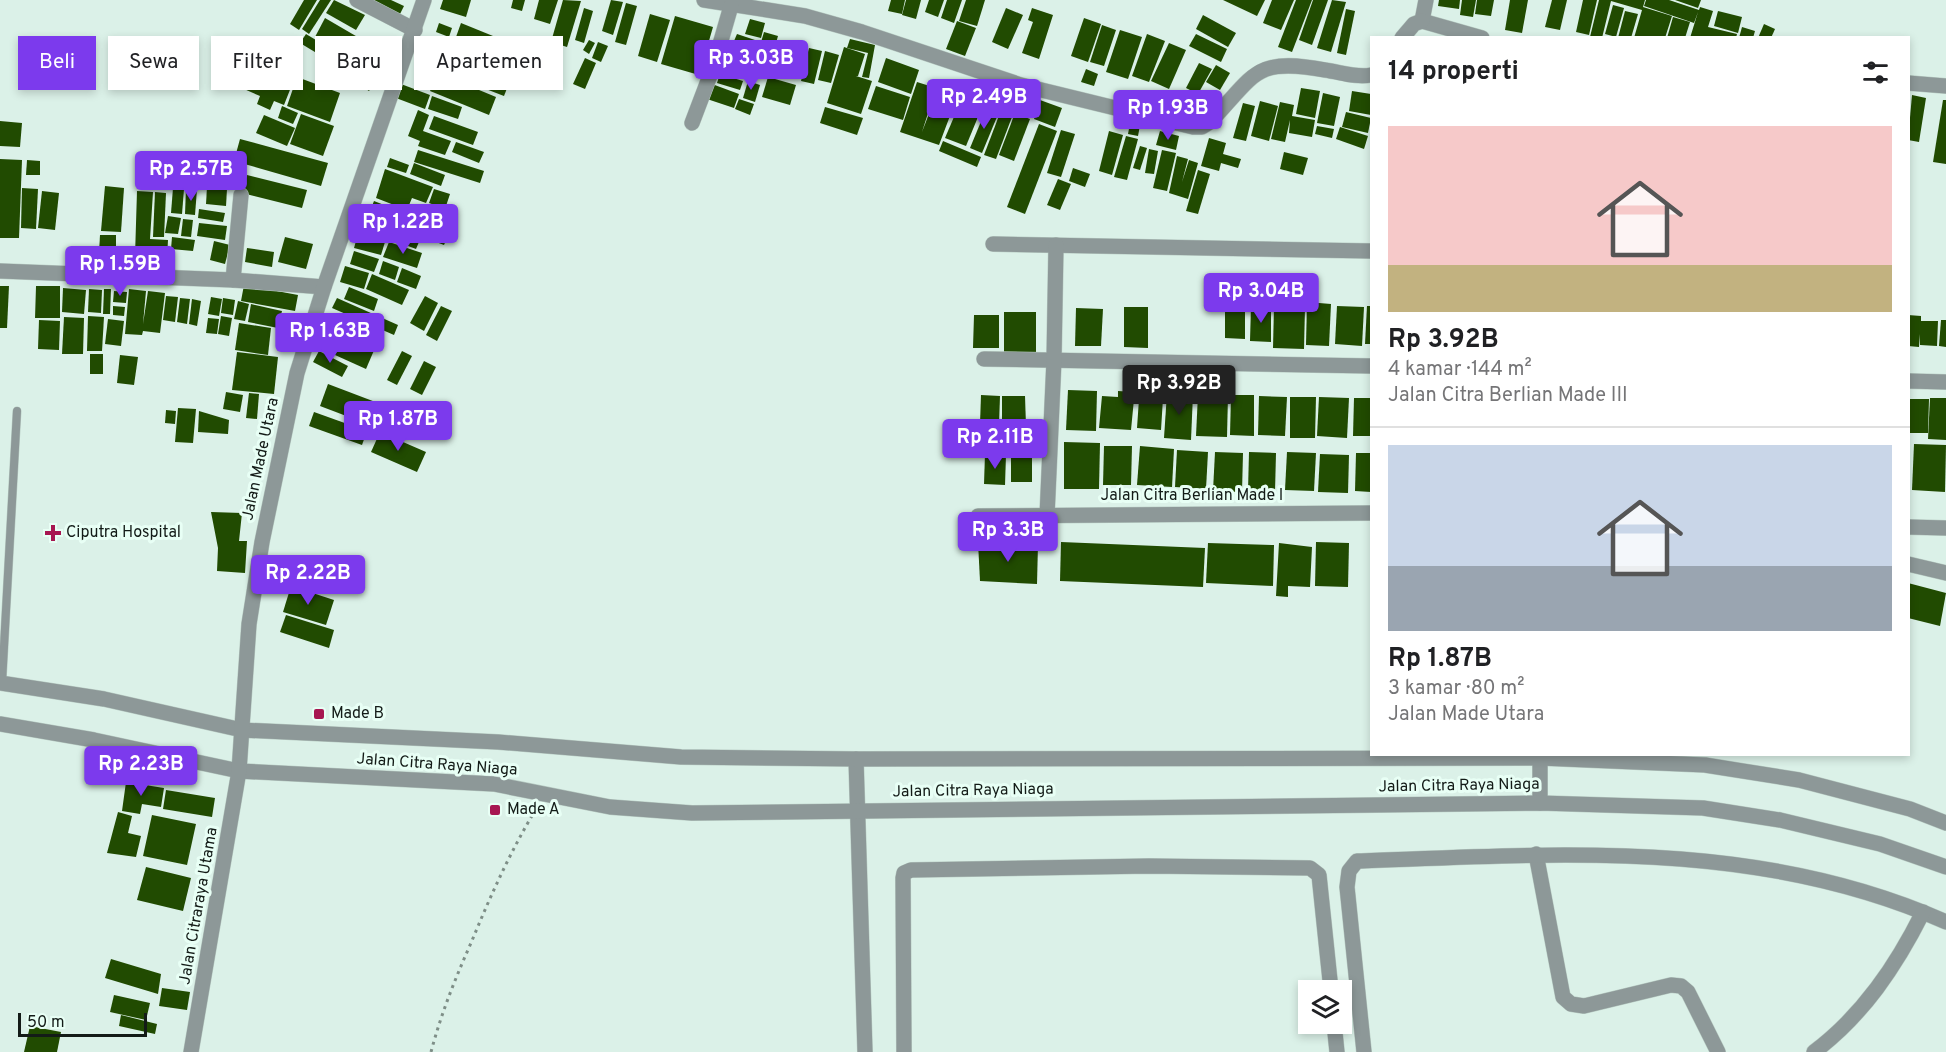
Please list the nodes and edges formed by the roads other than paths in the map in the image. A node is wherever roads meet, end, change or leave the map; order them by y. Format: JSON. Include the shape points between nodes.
{"nodes":[{"id":1,"x":357,"y":0,"type":"edge"},
{"id":2,"x":424,"y":0,"type":"edge"},
{"id":3,"x":704,"y":0,"type":"edge"},
{"id":4,"x":1426,"y":0,"type":"edge"},
{"id":5,"x":731,"y":6,"type":"junction"},
{"id":6,"x":1422,"y":21,"type":"junction"},
{"id":7,"x":416,"y":30,"type":"junction"},
{"id":8,"x":1404,"y":36,"type":"edge"},
{"id":9,"x":1475,"y":36,"type":"edge"},
{"id":10,"x":1370,"y":75,"type":"edge"},
{"id":11,"x":1910,"y":83,"type":"edge"},
{"id":12,"x":1946,"y":86,"type":"edge"},
{"id":13,"x":692,"y":123,"type":"dead end"},
{"id":14,"x":241,"y":195,"type":"dead end"},
{"id":15,"x":993,"y":244,"type":"dead end"},
{"id":16,"x":1056,"y":245,"type":"junction"},
{"id":17,"x":1370,"y":250,"type":"edge"},
{"id":18,"x":0,"y":271,"type":"edge"},
{"id":19,"x":233,"y":280,"type":"junction"},
{"id":20,"x":324,"y":287,"type":"junction"},
{"id":21,"x":984,"y":359,"type":"dead end"},
{"id":22,"x":1054,"y":360,"type":"junction"},
{"id":23,"x":1370,"y":366,"type":"edge"},
{"id":24,"x":1910,"y":381,"type":"edge"},
{"id":25,"x":1946,"y":382,"type":"edge"},
{"id":26,"x":17,"y":411,"type":"dead end"},
{"id":27,"x":1370,"y":513,"type":"edge"},
{"id":28,"x":978,"y":516,"type":"dead end"},
{"id":29,"x":1047,"y":516,"type":"junction"},
{"id":30,"x":1910,"y":527,"type":"edge"},
{"id":31,"x":1946,"y":528,"type":"edge"},
{"id":32,"x":1910,"y":564,"type":"edge"},
{"id":33,"x":1946,"y":573,"type":"edge"},
{"id":34,"x":1,"y":683,"type":"edge"},
{"id":35,"x":0,"y":724,"type":"edge"},
{"id":36,"x":242,"y":730,"type":"junction"},
{"id":37,"x":1540,"y":756,"type":"edge"},
{"id":38,"x":856,"y":759,"type":"junction"},
{"id":39,"x":239,"y":771,"type":"junction"},
{"id":40,"x":1540,"y":803,"type":"junction"},
{"id":41,"x":857,"y":810,"type":"junction"},
{"id":42,"x":1946,"y":823,"type":"edge"},
{"id":43,"x":1536,"y":854,"type":"junction"},
{"id":44,"x":1946,"y":867,"type":"edge"},
{"id":45,"x":1923,"y":912,"type":"junction"},
{"id":46,"x":1946,"y":922,"type":"edge"},
{"id":47,"x":1330,"y":980,"type":"edge"},
{"id":48,"x":1335,"y":1034,"type":"edge"},
{"id":49,"x":191,"y":1052,"type":"edge"},
{"id":50,"x":865,"y":1052,"type":"edge"},
{"id":51,"x":904,"y":1052,"type":"edge"},
{"id":52,"x":1337,"y":1052,"type":"edge"},
{"id":53,"x":1364,"y":1052,"type":"edge"},
{"id":54,"x":1718,"y":1052,"type":"edge"},
{"id":55,"x":1814,"y":1052,"type":"edge"}],
"edges":[{"from":1,"to":7,"type":"street"},
{"from":2,"to":7,"type":"street","name":"Jalan Made Utara"},
{"from":3,"to":5,"type":"street"},
{"from":4,"to":6,"type":"street"},
{"from":5,"to":10,"type":"street","via":[[805,16],[1021,86],[1193,127],[1210,122],[1252,77],[1276,65]]},
{"from":5,"to":13,"type":"street"},
{"from":6,"to":8,"type":"street"},
{"from":6,"to":9,"type":"street"},
{"from":7,"to":20,"type":"street","name":"Jalan Made Utara"},
{"from":11,"to":12,"type":"street"},
{"from":14,"to":19,"type":"street"},
{"from":15,"to":16,"type":"street"},
{"from":16,"to":17,"type":"street"},
{"from":16,"to":22,"type":"street"},
{"from":18,"to":19,"type":"street"},
{"from":19,"to":20,"type":"street"},
{"from":20,"to":36,"type":"street","name":"Jalan Made Utara","via":[[297,373],[262,542],[249,624]]},
{"from":21,"to":22,"type":"street"},
{"from":22,"to":23,"type":"street"},
{"from":22,"to":29,"type":"street"},
{"from":24,"to":25,"type":"street"},
{"from":26,"to":34,"type":"lane"},
{"from":27,"to":29,"type":"street","name":"Jalan Citra Berlian Made I"},
{"from":28,"to":29,"type":"street","name":"Jalan Citra Berlian Made I"},
{"from":30,"to":31,"type":"street"},
{"from":32,"to":33,"type":"street"},
{"from":34,"to":36,"type":"street","name":"Jalan Citra Raya Niaga","via":[[104,699]]},
{"from":35,"to":39,"type":"street","name":"Jalan Citra Raya Niaga"},
{"from":36,"to":38,"type":"street","name":"Jalan Citra Raya Niaga","via":[[498,742],[681,757]]},
{"from":36,"to":39,"type":"street","name":"Jalan Citraraya Utama"},
{"from":37,"to":38,"type":"street","name":"Jalan Citra Raya Niaga"},
{"from":37,"to":40,"type":"street"},
{"from":37,"to":42,"type":"street","name":"Jalan Citra Raya Niaga","via":[[1705,765],[1788,778],[1910,809]]},
{"from":38,"to":41,"type":"street"},
{"from":39,"to":41,"type":"street","name":"Jalan Citra Raya Niaga","via":[[494,784],[610,807],[692,813]]},
{"from":39,"to":49,"type":"street","name":"Jalan Citraraya Utama"},
{"from":40,"to":41,"type":"street","name":"Jalan Citra Raya Niaga"},
{"from":40,"to":44,"type":"street","name":"Jalan Citra Raya Niaga","via":[[1703,808],[1780,820],[1880,844]]},
{"from":41,"to":50,"type":"street"},
{"from":43,"to":45,"type":"street","via":[[1703,859],[1823,881]]},
{"from":43,"to":53,"type":"street","via":[[1357,861],[1348,872],[1347,887]]},
{"from":43,"to":54,"type":"street","via":[[1563,997],[1571,1005],[1584,1006],[1681,986],[1688,992]]},
{"from":45,"to":46,"type":"street"},
{"from":45,"to":55,"type":"street","via":[[1902,955],[1861,1010]]},
{"from":47,"to":51,"type":"street","via":[[1319,875],[1310,868],[911,870],[903,878]]},
{"from":48,"to":52,"type":"street"}]}
